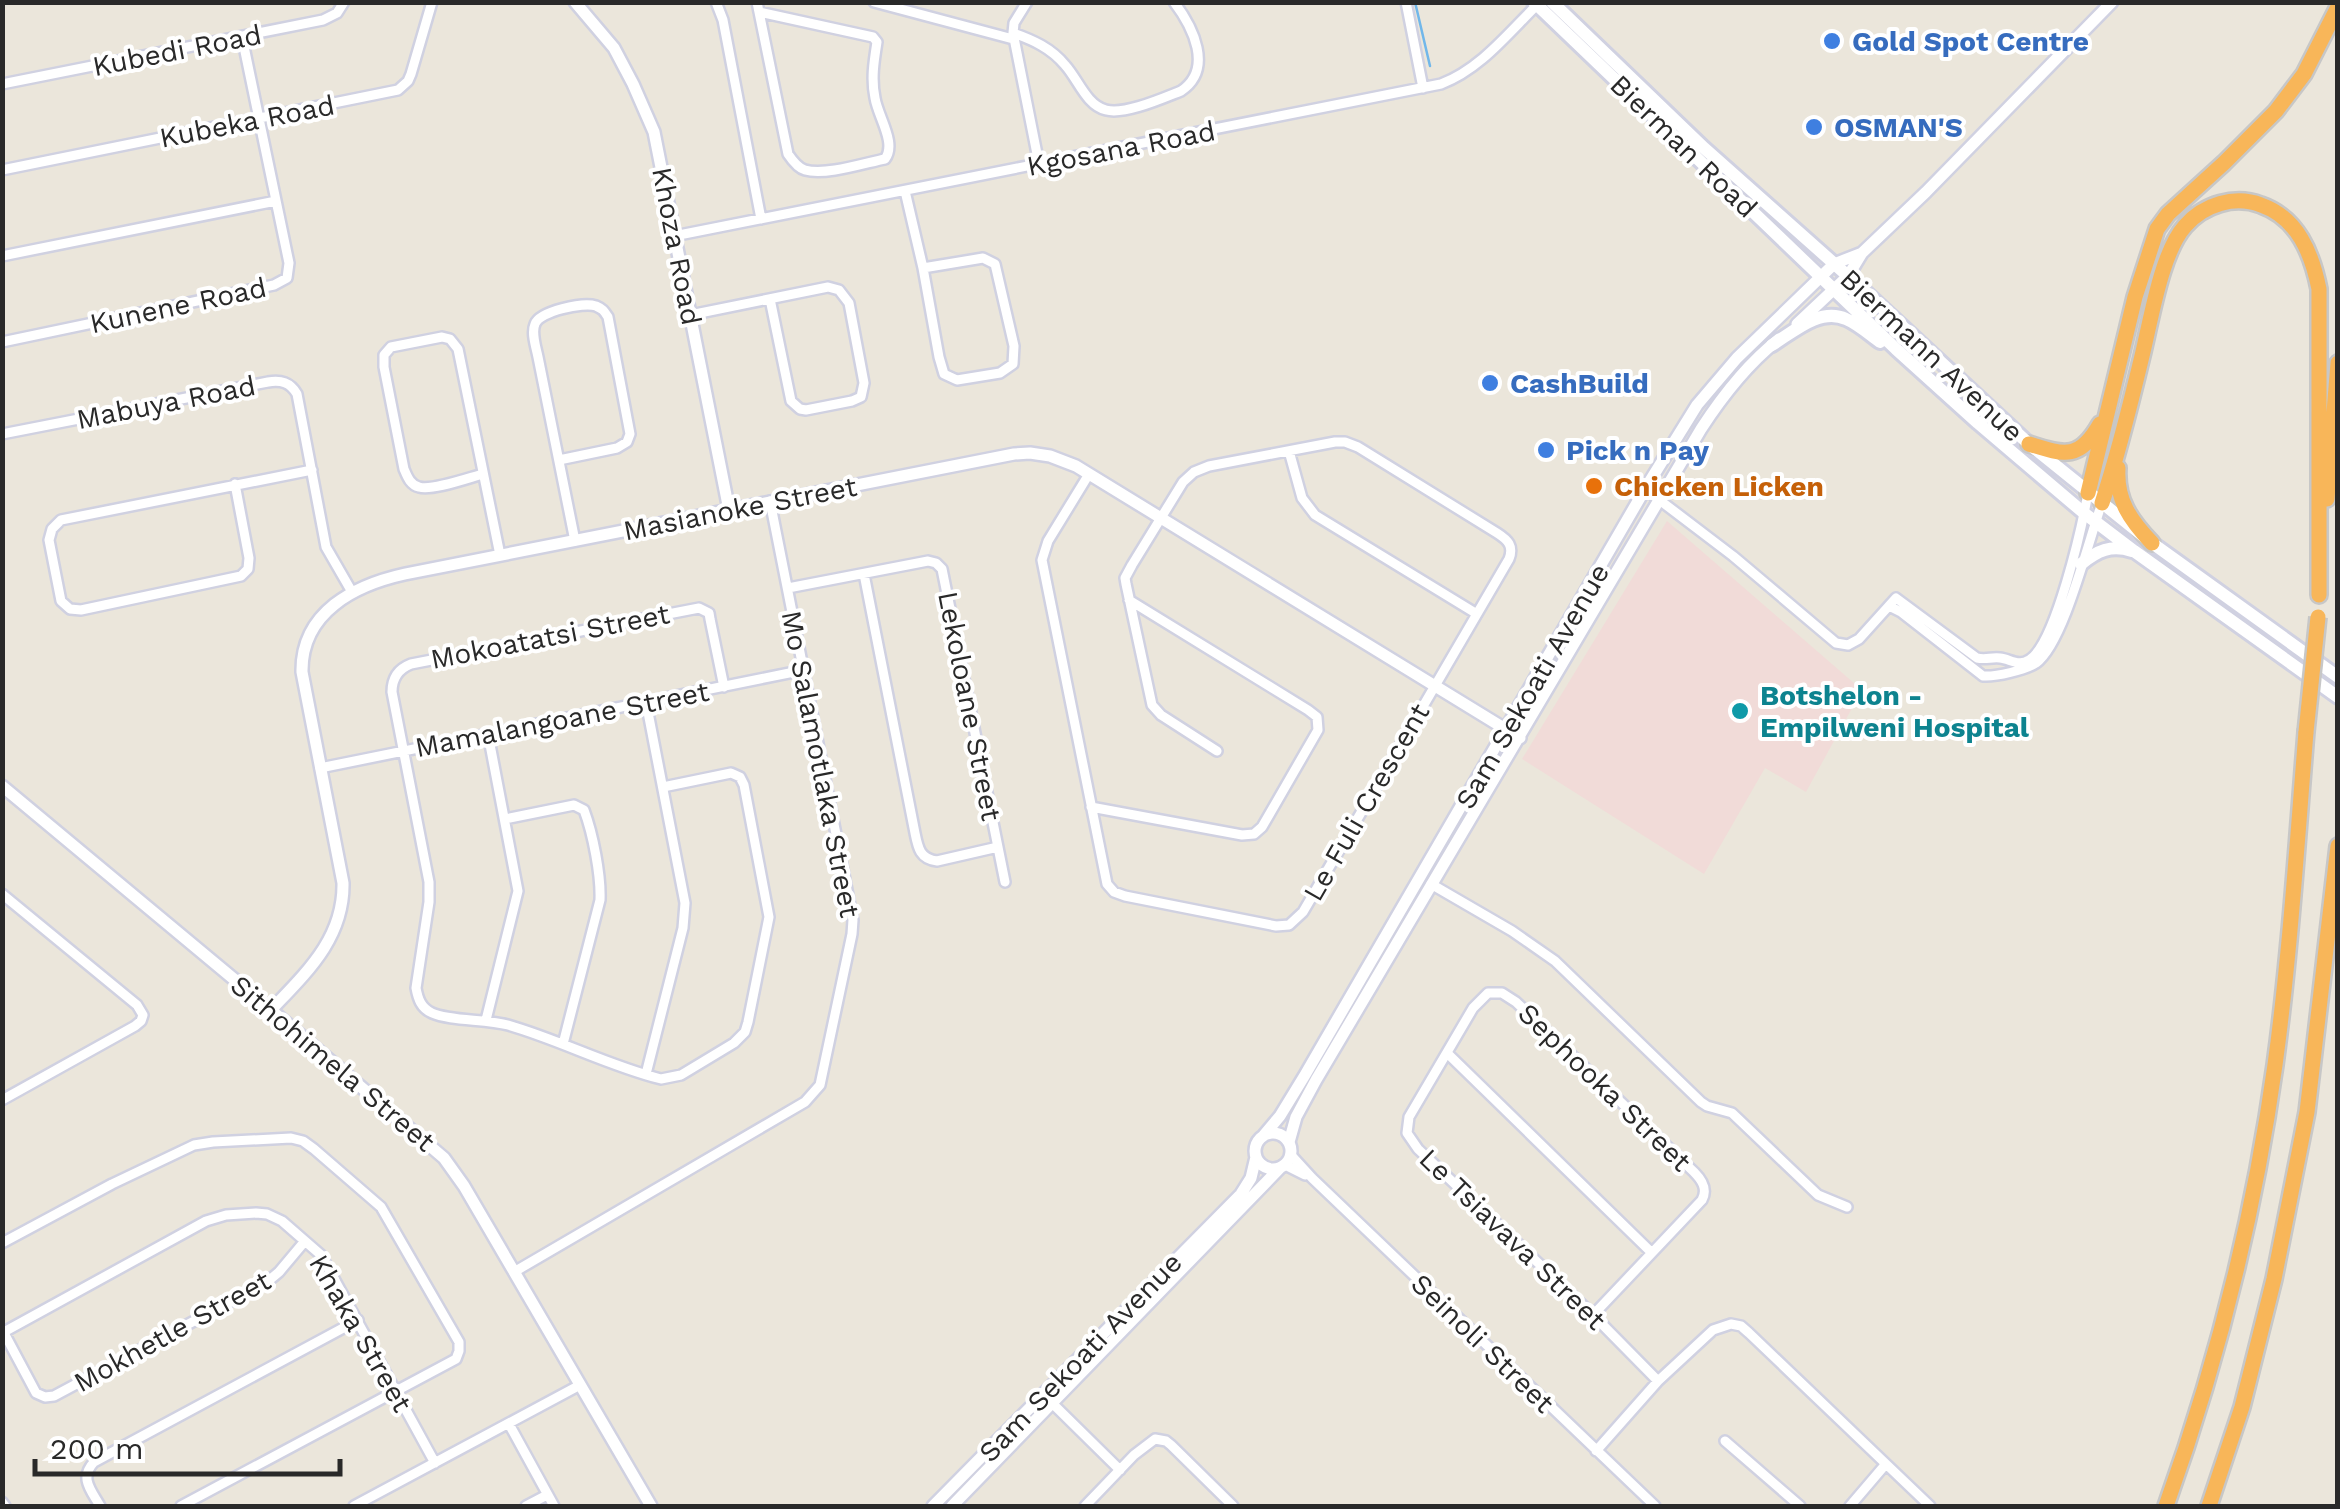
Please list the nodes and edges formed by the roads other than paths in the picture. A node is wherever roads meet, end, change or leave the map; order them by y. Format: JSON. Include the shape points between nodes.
{"nodes":[{"id":1,"x":344,"y":2,"type":"edge"},
{"id":2,"x":432,"y":2,"type":"edge"},
{"id":3,"x":574,"y":2,"type":"edge"},
{"id":4,"x":716,"y":2,"type":"edge"},
{"id":5,"x":874,"y":2,"type":"edge"},
{"id":6,"x":1027,"y":2,"type":"edge"},
{"id":7,"x":1174,"y":2,"type":"edge"},
{"id":8,"x":1406,"y":2,"type":"edge"},
{"id":9,"x":1552,"y":2,"type":"edge"},
{"id":10,"x":2112,"y":2,"type":"edge"},
{"id":11,"x":1537,"y":3,"type":"edge"},
{"id":12,"x":758,"y":7,"type":"edge"},
{"id":13,"x":2338,"y":7,"type":"edge"},
{"id":14,"x":1013,"y":36,"type":"junction"},
{"id":15,"x":242,"y":37,"type":"junction"},
{"id":16,"x":2,"y":84,"type":"edge"},
{"id":17,"x":1424,"y":88,"type":"junction"},
{"id":18,"x":260,"y":118,"type":"junction"},
{"id":19,"x":1038,"y":164,"type":"junction"},
{"id":20,"x":2,"y":170,"type":"edge"},
{"id":21,"x":905,"y":190,"type":"junction"},
{"id":22,"x":276,"y":201,"type":"junction"},
{"id":23,"x":761,"y":219,"type":"junction"},
{"id":24,"x":674,"y":236,"type":"junction"},
{"id":25,"x":1862,"y":253,"type":"junction"},
{"id":26,"x":2,"y":256,"type":"edge"},
{"id":27,"x":1834,"y":264,"type":"junction"},
{"id":28,"x":923,"y":268,"type":"junction"},
{"id":29,"x":1822,"y":276,"type":"junction"},
{"id":30,"x":1848,"y":276,"type":"junction"},
{"id":31,"x":1836,"y":289,"type":"junction"},
{"id":32,"x":770,"y":299,"type":"junction"},
{"id":33,"x":690,"y":315,"type":"junction"},
{"id":34,"x":2,"y":342,"type":"edge"},
{"id":35,"x":1772,"y":345,"type":"junction"},
{"id":36,"x":1896,"y":349,"type":"junction"},
{"id":37,"x":2338,"y":364,"type":"edge"},
{"id":38,"x":2110,"y":404,"type":"junction"},
{"id":39,"x":2,"y":434,"type":"edge"},
{"id":40,"x":2029,"y":444,"type":"junction"},
{"id":41,"x":2120,"y":448,"type":"junction"},
{"id":42,"x":1289,"y":451,"type":"junction"},
{"id":43,"x":559,"y":460,"type":"junction"},
{"id":44,"x":312,"y":470,"type":"junction"},
{"id":45,"x":483,"y":474,"type":"junction"},
{"id":46,"x":1088,"y":474,"type":"junction"},
{"id":47,"x":236,"y":484,"type":"junction"},
{"id":48,"x":1645,"y":489,"type":"junction"},
{"id":49,"x":2095,"y":498,"type":"junction"},
{"id":50,"x":770,"y":501,"type":"junction"},
{"id":51,"x":1660,"y":501,"type":"junction"},
{"id":52,"x":728,"y":510,"type":"junction"},
{"id":53,"x":2090,"y":517,"type":"junction"},
{"id":54,"x":1161,"y":518,"type":"junction"},
{"id":55,"x":575,"y":540,"type":"junction"},
{"id":56,"x":2152,"y":543,"type":"junction"},
{"id":57,"x":2134,"y":552,"type":"junction"},
{"id":58,"x":500,"y":555,"type":"junction"},
{"id":59,"x":2082,"y":564,"type":"junction"},
{"id":60,"x":864,"y":574,"type":"junction"},
{"id":61,"x":788,"y":588,"type":"junction"},
{"id":62,"x":352,"y":592,"type":"junction"},
{"id":63,"x":2319,"y":594,"type":"junction"},
{"id":64,"x":1129,"y":600,"type":"junction"},
{"id":65,"x":1892,"y":602,"type":"junction"},
{"id":66,"x":1477,"y":614,"type":"junction"},
{"id":67,"x":804,"y":670,"type":"junction"},
{"id":68,"x":2338,"y":677,"type":"edge"},
{"id":69,"x":1433,"y":686,"type":"junction"},
{"id":70,"x":724,"y":687,"type":"junction"},
{"id":71,"x":2338,"y":697,"type":"edge"},
{"id":72,"x":646,"y":702,"type":"junction"},
{"id":73,"x":1506,"y":730,"type":"junction"},
{"id":74,"x":488,"y":734,"type":"junction"},
{"id":75,"x":1520,"y":738,"type":"junction"},
{"id":76,"x":1217,"y":750,"type":"dead end"},
{"id":77,"x":402,"y":751,"type":"junction"},
{"id":78,"x":320,"y":768,"type":"junction"},
{"id":79,"x":2,"y":786,"type":"edge"},
{"id":80,"x":663,"y":787,"type":"junction"},
{"id":81,"x":1091,"y":807,"type":"junction"},
{"id":82,"x":505,"y":819,"type":"junction"},
{"id":83,"x":2338,"y":846,"type":"edge"},
{"id":84,"x":998,"y":847,"type":"junction"},
{"id":85,"x":2336,"y":863,"type":"edge"},
{"id":86,"x":1005,"y":882,"type":"dead end"},
{"id":87,"x":1431,"y":884,"type":"junction"},
{"id":88,"x":2,"y":894,"type":"edge"},
{"id":89,"x":1496,"y":992,"type":"joint"},
{"id":90,"x":272,"y":1010,"type":"junction"},
{"id":91,"x":486,"y":1020,"type":"junction"},
{"id":92,"x":563,"y":1044,"type":"junction"},
{"id":93,"x":1447,"y":1053,"type":"junction"},
{"id":94,"x":646,"y":1074,"type":"junction"},
{"id":95,"x":2,"y":1100,"type":"edge"},
{"id":96,"x":1264,"y":1135,"type":"junction"},
{"id":97,"x":1256,"y":1158,"type":"junction"},
{"id":98,"x":1286,"y":1158,"type":"junction"},
{"id":99,"x":1847,"y":1207,"type":"dead end"},
{"id":100,"x":306,"y":1242,"type":"junction"},
{"id":101,"x":2,"y":1243,"type":"edge"},
{"id":102,"x":1652,"y":1252,"type":"junction"},
{"id":103,"x":514,"y":1272,"type":"junction"},
{"id":104,"x":1592,"y":1315,"type":"junction"},
{"id":105,"x":358,"y":1320,"type":"junction"},
{"id":106,"x":3,"y":1332,"type":"edge"},
{"id":107,"x":1658,"y":1381,"type":"junction"},
{"id":108,"x":580,"y":1385,"type":"junction"},
{"id":109,"x":395,"y":1392,"type":"junction"},
{"id":110,"x":1052,"y":1404,"type":"junction"},
{"id":111,"x":509,"y":1424,"type":"junction"},
{"id":112,"x":1725,"y":1441,"type":"dead end"},
{"id":113,"x":1596,"y":1451,"type":"junction"},
{"id":114,"x":435,"y":1463,"type":"junction"},
{"id":115,"x":1884,"y":1465,"type":"junction"},
{"id":116,"x":1120,"y":1470,"type":"junction"},
{"id":117,"x":547,"y":1495,"type":"junction"},
{"id":118,"x":1092,"y":1504,"type":"edge"},
{"id":119,"x":100,"y":1506,"type":"edge"},
{"id":120,"x":181,"y":1506,"type":"edge"},
{"id":121,"x":354,"y":1506,"type":"edge"},
{"id":122,"x":526,"y":1506,"type":"edge"},
{"id":123,"x":554,"y":1506,"type":"edge"},
{"id":124,"x":650,"y":1506,"type":"edge"},
{"id":125,"x":934,"y":1506,"type":"edge"},
{"id":126,"x":952,"y":1506,"type":"edge"},
{"id":127,"x":1233,"y":1506,"type":"edge"},
{"id":128,"x":1656,"y":1506,"type":"edge"},
{"id":129,"x":1800,"y":1506,"type":"edge"},
{"id":130,"x":1850,"y":1506,"type":"edge"},
{"id":131,"x":1930,"y":1506,"type":"edge"},
{"id":132,"x":2166,"y":1506,"type":"edge"},
{"id":133,"x":2209,"y":1506,"type":"edge"}],
"edges":[{"from":1,"to":15,"type":"street","name":"Kubedi Road","via":[[322,20]]},
{"from":2,"to":18,"type":"street","name":"Kubeka Road","via":[[404,86]]},
{"from":3,"to":24,"type":"street","name":"Khoza Road","via":[[614,48],[647,116]]},
{"from":4,"to":23,"type":"street"},
{"from":5,"to":14,"type":"street"},
{"from":6,"to":14,"type":"street"},
{"from":7,"to":14,"type":"street","via":[[1197,44],[1198,73],[1187,88],[1126,110],[1099,107],[1054,54]]},
{"from":8,"to":17,"type":"street"},
{"from":9,"to":27,"type":"main road","name":"Biermann Avenue"},
{"from":10,"to":25,"type":"street"},
{"from":11,"to":17,"type":"street","name":"Kgosana Road","via":[[1468,72]]},
{"from":11,"to":29,"type":"main road","name":"Bierman Road"},
{"from":12,"to":12,"type":"street","via":[[793,162],[805,170],[828,170],[885,159],[890,145],[875,98],[873,36]]},
{"from":13,"to":38,"type":"highway","via":[[2304,74],[2276,111],[2157,229]]},
{"from":14,"to":19,"type":"street"},
{"from":15,"to":16,"type":"street","name":"Kubedi Road"},
{"from":15,"to":18,"type":"street","name":"Kunene Road"},
{"from":17,"to":19,"type":"street","name":"Kgosana Road"},
{"from":18,"to":20,"type":"street","name":"Kubeka Road"},
{"from":18,"to":22,"type":"street","name":"Kunene Road"},
{"from":19,"to":21,"type":"street","name":"Kgosana Road"},
{"from":21,"to":23,"type":"street","name":"Kgosana Road"},
{"from":21,"to":28,"type":"street"},
{"from":22,"to":26,"type":"street"},
{"from":22,"to":34,"type":"street","name":"Kunene Road","via":[[290,269],[284,282]]},
{"from":23,"to":24,"type":"street","name":"Kgosana Road"},
{"from":24,"to":33,"type":"street","name":"Khoza Road"},
{"from":25,"to":27,"type":"street"},
{"from":25,"to":30,"type":"street","name":"Sam Sekoati Avenue"},
{"from":27,"to":29,"type":"street","name":"Sam Sekoati Avenue"},
{"from":27,"to":30,"type":"main road","name":"Biermann Avenue"},
{"from":28,"to":28,"type":"street","via":[[944,374],[957,380],[1009,368],[1014,346],[994,264],[982,258]]},
{"from":29,"to":31,"type":"main road","name":"Bierman Road"},
{"from":29,"to":48,"type":"street","name":"Sam Sekoati Avenue","via":[[1722,374]]},
{"from":30,"to":31,"type":"street","name":"Sam Sekoati Avenue"},
{"from":30,"to":40,"type":"main road","name":"Biermann Avenue"},
{"from":31,"to":35,"type":"street","name":"Sam Sekoati Avenue"},
{"from":31,"to":36,"type":"main road","name":"Biermann Avenue"},
{"from":32,"to":32,"type":"street","via":[[828,287],[844,294],[863,376],[861,397],[806,410],[795,406]]},
{"from":32,"to":33,"type":"street"},
{"from":33,"to":52,"type":"street","name":"Khoza Road"},
{"from":35,"to":36,"type":"main road","via":[[1829,315],[1848,319]]},
{"from":35,"to":51,"type":"street","name":"Sam Sekoati Avenue","via":[[1718,403]]},
{"from":36,"to":53,"type":"main road","name":"Biermann Avenue"},
{"from":37,"to":63,"type":"highway"},
{"from":38,"to":40,"type":"highway","via":[[2083,448],[2060,453]]},
{"from":38,"to":49,"type":"highway"},
{"from":39,"to":44,"type":"street","name":"Mabuya Road","via":[[283,382],[297,394]]},
{"from":40,"to":49,"type":"main road","name":"Biermann Avenue"},
{"from":41,"to":49,"type":"highway"},
{"from":41,"to":56,"type":"highway","via":[[2123,505]]},
{"from":41,"to":63,"type":"highway","via":[[2165,266],[2184,226],[2201,211],[2239,200],[2280,215],[2308,250],[2318,290]]},
{"from":42,"to":54,"type":"street","name":"Le Fuli Crescent","via":[[1198,470]]},
{"from":42,"to":66,"type":"street","via":[[1314,515]]},
{"from":42,"to":66,"type":"street","name":"Le Fuli Crescent","via":[[1351,444],[1504,538],[1511,554]]},
{"from":43,"to":43,"type":"street","via":[[535,323],[558,310],[600,307],[610,322],[629,438],[617,448]]},
{"from":43,"to":55,"type":"street"},
{"from":44,"to":47,"type":"street"},
{"from":44,"to":62,"type":"street","name":"Mabuya Road","via":[[326,547]]},
{"from":45,"to":45,"type":"street","via":[[454,342],[435,337],[390,347],[384,367],[409,480],[424,488]]},
{"from":45,"to":58,"type":"street"},
{"from":46,"to":50,"type":"street","name":"Masianoke Street","via":[[1058,458],[1022,453]]},
{"from":46,"to":54,"type":"street","name":"Masianoke Street"},
{"from":46,"to":81,"type":"street","name":"Le Fuli Crescent","via":[[1042,560]]},
{"from":47,"to":47,"type":"street","via":[[61,520],[48,540],[62,601],[80,610],[243,575],[249,558]]},
{"from":48,"to":51,"type":"street"},
{"from":48,"to":73,"type":"street","name":"Sam Sekoati Avenue"},
{"from":49,"to":53,"type":"street"},
{"from":49,"to":53,"type":"street"},
{"from":49,"to":56,"type":"main road","name":"Biermann Avenue"},
{"from":50,"to":52,"type":"street","name":"Masianoke Street"},
{"from":50,"to":61,"type":"street","name":"Mo Salamotlaka Street"},
{"from":51,"to":65,"type":"street","via":[[1836,643],[1852,644]]},
{"from":51,"to":75,"type":"street","name":"Sam Sekoati Avenue"},
{"from":52,"to":55,"type":"street","name":"Masianoke Street"},
{"from":53,"to":57,"type":"main road","name":"Biermann Avenue"},
{"from":53,"to":59,"type":"street"},
{"from":53,"to":65,"type":"street","via":[[2051,627],[2025,662],[1977,658]]},
{"from":54,"to":64,"type":"street","name":"Le Fuli Crescent","via":[[1127,574]]},
{"from":54,"to":69,"type":"street","name":"Masianoke Street"},
{"from":55,"to":58,"type":"street","name":"Masianoke Street"},
{"from":56,"to":68,"type":"main road","name":"Biermann Avenue"},
{"from":57,"to":59,"type":"main road","via":[[2112,548]]},
{"from":57,"to":71,"type":"main road","name":"Biermann Avenue"},
{"from":58,"to":62,"type":"street","name":"Masianoke Street","via":[[376,580]]},
{"from":59,"to":65,"type":"street","via":[[2041,657],[1999,676],[1977,673]]},
{"from":60,"to":61,"type":"street","name":"Lekoloane Street"},
{"from":60,"to":84,"type":"street","via":[[918,848],[937,860]]},
{"from":60,"to":84,"type":"street","name":"Lekoloane Street","via":[[928,561],[942,569]]},
{"from":61,"to":67,"type":"street","name":"Mo Salamotlaka Street"},
{"from":62,"to":78,"type":"street","name":"Masianoke Street","via":[[317,624],[303,653]]},
{"from":63,"to":132,"type":"highway","bridge":true,"via":[[2275,1065],[2238,1264]]},
{"from":64,"to":76,"type":"street","via":[[1152,704]]},
{"from":64,"to":81,"type":"street","via":[[1308,710],[1318,730],[1254,834]]},
{"from":66,"to":69,"type":"street","name":"Le Fuli Crescent"},
{"from":67,"to":70,"type":"street","name":"Mamalangoane Street"},
{"from":67,"to":103,"type":"street","name":"Mo Salamotlaka Street","via":[[853,920],[820,1086],[805,1102]]},
{"from":69,"to":73,"type":"street","name":"Masianoke Street"},
{"from":69,"to":81,"type":"street","name":"Le Fuli Crescent","via":[[1290,925],[1114,892]]},
{"from":70,"to":72,"type":"street","name":"Mamalangoane Street"},
{"from":70,"to":77,"type":"street","name":"Mokoatatsi Street","via":[[708,613],[680,610],[406,666],[392,683]]},
{"from":72,"to":74,"type":"street","name":"Mamalangoane Street"},
{"from":72,"to":80,"type":"street"},
{"from":73,"to":75,"type":"street","name":"Masianoke Street"},
{"from":73,"to":96,"type":"street","name":"Sam Sekoati Avenue"},
{"from":74,"to":77,"type":"street","name":"Mamalangoane Street"},
{"from":74,"to":82,"type":"street"},
{"from":75,"to":87,"type":"street","name":"Sam Sekoati Avenue"},
{"from":77,"to":78,"type":"street","name":"Mamalangoane Street"},
{"from":77,"to":91,"type":"street","via":[[429,882],[417,995],[435,1014]]},
{"from":78,"to":90,"type":"street","name":"Masianoke Street","via":[[342,908],[327,946]]},
{"from":79,"to":90,"type":"street","name":"Sithohimela Street"},
{"from":80,"to":94,"type":"street","via":[[685,912]]},
{"from":80,"to":94,"type":"street","via":[[724,773],[740,777],[769,917],[741,1038],[674,1078]]},
{"from":82,"to":91,"type":"street","via":[[518,896]]},
{"from":82,"to":92,"type":"street","via":[[574,804],[589,825],[600,900]]},
{"from":83,"to":85,"type":"highway"},
{"from":84,"to":86,"type":"street","name":"Lekoloane Street"},
{"from":85,"to":133,"type":"highway","via":[[2308,1112],[2274,1280]]},
{"from":87,"to":98,"type":"street","name":"Sam Sekoati Avenue","via":[[1296,1117]]},
{"from":87,"to":99,"type":"street","via":[[1555,961],[1701,1102],[1732,1113],[1818,1194]]},
{"from":88,"to":95,"type":"street","via":[[142,1012],[141,1021]]},
{"from":89,"to":93,"type":"street","name":"Le Tsiavava Street","via":[[1477,1002]]},
{"from":89,"to":102,"type":"street","name":"Sephooka Street","via":[[1516,1002],[1702,1181],[1702,1200]]},
{"from":90,"to":103,"type":"street","name":"Sithohimela Street","via":[[439,1152]]},
{"from":91,"to":92,"type":"street"},
{"from":92,"to":94,"type":"street"},
{"from":93,"to":102,"type":"street"},
{"from":93,"to":104,"type":"street","name":"Le Tsiavava Street","via":[[1409,1117],[1409,1138]]},
{"from":96,"to":97,"type":"street","via":[[1256,1142]]},
{"from":96,"to":98,"type":"street","via":[[1285,1138]]},
{"from":97,"to":98,"type":"street","via":[[1266,1168]]},
{"from":97,"to":125,"type":"street","name":"Sam Sekoati Avenue","via":[[1241,1194]]},
{"from":98,"to":110,"type":"street","name":"Sam Sekoati Avenue"},
{"from":98,"to":113,"type":"street","name":"Seinoli Street"},
{"from":100,"to":105,"type":"street","name":"Khaka Street","via":[[325,1259]]},
{"from":100,"to":106,"type":"street","name":"Khaka Street","via":[[267,1214],[218,1216]]},
{"from":100,"to":106,"type":"street","name":"Mokhetle Street","via":[[267,1282],[54,1396],[36,1393]]},
{"from":101,"to":109,"type":"street","via":[[194,1145],[300,1140],[381,1207],[459,1342],[453,1361]]},
{"from":102,"to":104,"type":"street"},
{"from":103,"to":108,"type":"street","name":"Sithohimela Street"},
{"from":104,"to":107,"type":"street","name":"Le Tsiavava Street"},
{"from":105,"to":109,"type":"street","name":"Khaka Street"},
{"from":105,"to":119,"type":"street","via":[[94,1462],[85,1478]]},
{"from":107,"to":113,"type":"street"},
{"from":107,"to":115,"type":"street","via":[[1713,1330],[1741,1326]]},
{"from":108,"to":111,"type":"street"},
{"from":108,"to":124,"type":"street","name":"Sithohimela Street"},
{"from":109,"to":114,"type":"street","name":"Khaka Street"},
{"from":109,"to":120,"type":"street"},
{"from":110,"to":116,"type":"street"},
{"from":110,"to":126,"type":"street","name":"Sam Sekoati Avenue"},
{"from":111,"to":114,"type":"street"},
{"from":111,"to":117,"type":"street"},
{"from":112,"to":129,"type":"street"},
{"from":113,"to":128,"type":"street","name":"Seinoli Street"},
{"from":114,"to":121,"type":"street"},
{"from":115,"to":130,"type":"street"},
{"from":115,"to":131,"type":"street"},
{"from":116,"to":118,"type":"street"},
{"from":116,"to":127,"type":"street","via":[[1148,1442],[1166,1441]]},
{"from":117,"to":122,"type":"street"},
{"from":117,"to":123,"type":"street"}]}
